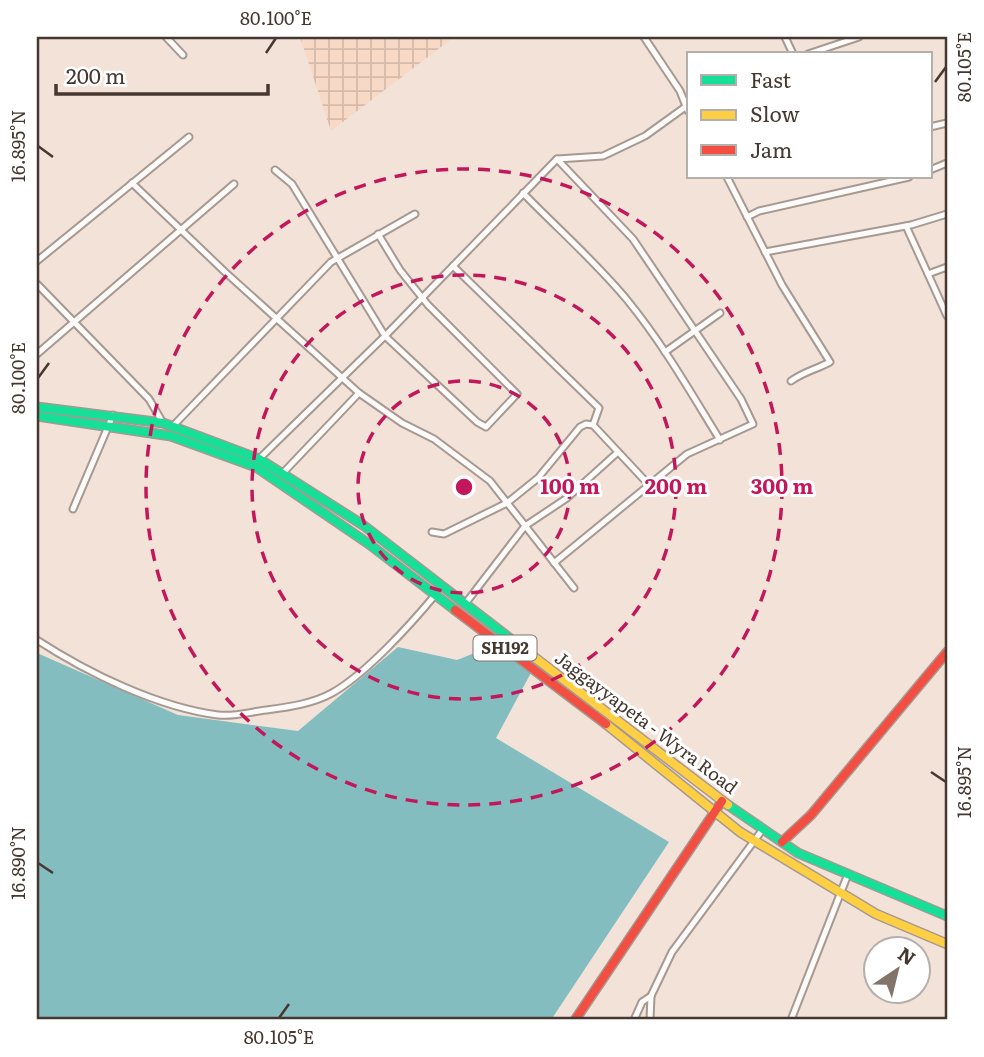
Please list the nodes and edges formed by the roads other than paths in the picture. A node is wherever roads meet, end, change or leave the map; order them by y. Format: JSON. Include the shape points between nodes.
{"nodes":[{"id":1,"x":166,"y":37,"type":"edge"},
{"id":2,"x":644,"y":37,"type":"edge"},
{"id":3,"x":859,"y":37,"type":"edge"},
{"id":4,"x":814,"y":52,"type":"edge"},
{"id":5,"x":183,"y":55,"type":"dead end"},
{"id":6,"x":687,"y":105,"type":"edge"},
{"id":7,"x":687,"y":108,"type":"edge"},
{"id":8,"x":188,"y":137,"type":"dead end"},
{"id":9,"x":557,"y":159,"type":"junction"},
{"id":10,"x":275,"y":170,"type":"dead end"},
{"id":11,"x":728,"y":178,"type":"edge"},
{"id":12,"x":905,"y":178,"type":"edge"},
{"id":13,"x":132,"y":183,"type":"junction"},
{"id":14,"x":234,"y":184,"type":"dead end"},
{"id":15,"x":523,"y":194,"type":"junction"},
{"id":16,"x":415,"y":214,"type":"dead end"},
{"id":17,"x":947,"y":214,"type":"edge"},
{"id":18,"x":747,"y":217,"type":"junction"},
{"id":19,"x":906,"y":226,"type":"junction"},
{"id":20,"x":180,"y":229,"type":"junction"},
{"id":21,"x":379,"y":234,"type":"junction"},
{"id":22,"x":765,"y":252,"type":"junction"},
{"id":23,"x":337,"y":259,"type":"junction"},
{"id":24,"x":37,"y":261,"type":"edge"},
{"id":25,"x":453,"y":266,"type":"junction"},
{"id":26,"x":947,"y":267,"type":"edge"},
{"id":27,"x":928,"y":274,"type":"junction"},
{"id":28,"x":37,"y":284,"type":"edge"},
{"id":29,"x":422,"y":298,"type":"junction"},
{"id":30,"x":720,"y":313,"type":"dead end"},
{"id":31,"x":947,"y":316,"type":"edge"},
{"id":32,"x":277,"y":319,"type":"junction"},
{"id":33,"x":73,"y":321,"type":"junction"},
{"id":34,"x":695,"y":329,"type":"junction"},
{"id":35,"x":385,"y":336,"type":"junction"},
{"id":36,"x":665,"y":352,"type":"junction"},
{"id":37,"x":37,"y":354,"type":"edge"},
{"id":38,"x":341,"y":376,"type":"junction"},
{"id":39,"x":791,"y":381,"type":"dead end"},
{"id":40,"x":359,"y":393,"type":"junction"},
{"id":41,"x":37,"y":407,"type":"edge"},
{"id":42,"x":37,"y":415,"type":"edge"},
{"id":43,"x":113,"y":415,"type":"junction"},
{"id":44,"x":109,"y":425,"type":"junction"},
{"id":45,"x":167,"y":425,"type":"junction"},
{"id":46,"x":593,"y":425,"type":"junction"},
{"id":47,"x":720,"y":440,"type":"junction"},
{"id":48,"x":618,"y":452,"type":"junction"},
{"id":49,"x":259,"y":459,"type":"junction"},
{"id":50,"x":282,"y":474,"type":"junction"},
{"id":51,"x":650,"y":486,"type":"junction"},
{"id":52,"x":507,"y":503,"type":"junction"},
{"id":53,"x":73,"y":509,"type":"dead end"},
{"id":54,"x":525,"y":526,"type":"junction"},
{"id":55,"x":432,"y":532,"type":"dead end"},
{"id":56,"x":554,"y":563,"type":"junction"},
{"id":57,"x":443,"y":587,"type":"junction"},
{"id":58,"x":574,"y":588,"type":"dead end"},
{"id":59,"x":436,"y":595,"type":"junction"},
{"id":60,"x":465,"y":604,"type":"junction"},
{"id":61,"x":37,"y":640,"type":"edge"},
{"id":62,"x":947,"y":652,"type":"edge"},
{"id":63,"x":722,"y":801,"type":"junction"},
{"id":64,"x":715,"y":811,"type":"junction"},
{"id":65,"x":763,"y":829,"type":"junction"},
{"id":66,"x":754,"y":840,"type":"junction"},
{"id":67,"x":782,"y":842,"type":"junction"},
{"id":68,"x":848,"y":874,"type":"junction"},
{"id":69,"x":841,"y":893,"type":"junction"},
{"id":70,"x":947,"y":916,"type":"edge"},
{"id":71,"x":947,"y":944,"type":"edge"},
{"id":72,"x":651,"y":996,"type":"junction"},
{"id":73,"x":575,"y":1020,"type":"edge"},
{"id":74,"x":634,"y":1020,"type":"edge"},
{"id":75,"x":650,"y":1020,"type":"edge"},
{"id":76,"x":790,"y":1020,"type":"edge"}],
"edges":[{"from":1,"to":5,"type":"street"},
{"from":2,"to":6,"type":"street"},
{"from":3,"to":4,"type":"street"},
{"from":7,"to":9,"type":"street","via":[[645,136],[603,156]]},
{"from":8,"to":13,"type":"street"},
{"from":9,"to":15,"type":"street"},
{"from":9,"to":34,"type":"street","via":[[633,239]]},
{"from":10,"to":23,"type":"street","via":[[292,184]]},
{"from":11,"to":18,"type":"street"},
{"from":12,"to":18,"type":"street"},
{"from":13,"to":20,"type":"street"},
{"from":13,"to":24,"type":"street"},
{"from":14,"to":20,"type":"street"},
{"from":15,"to":25,"type":"street"},
{"from":15,"to":36,"type":"street","via":[[606,276]]},
{"from":16,"to":21,"type":"street"},
{"from":17,"to":19,"type":"street"},
{"from":18,"to":22,"type":"street"},
{"from":19,"to":22,"type":"street"},
{"from":19,"to":27,"type":"street"},
{"from":20,"to":32,"type":"street"},
{"from":20,"to":33,"type":"street"},
{"from":21,"to":23,"type":"street"},
{"from":21,"to":29,"type":"street"},
{"from":22,"to":39,"type":"street","via":[[831,362]]},
{"from":23,"to":32,"type":"street"},
{"from":23,"to":35,"type":"street"},
{"from":25,"to":29,"type":"street"},
{"from":25,"to":46,"type":"street","via":[[599,408]]},
{"from":26,"to":27,"type":"street"},
{"from":27,"to":31,"type":"street"},
{"from":28,"to":33,"type":"street"},
{"from":29,"to":35,"type":"street"},
{"from":29,"to":35,"type":"street","via":[[517,394],[486,427]]},
{"from":30,"to":34,"type":"street"},
{"from":32,"to":38,"type":"street"},
{"from":32,"to":45,"type":"street"},
{"from":33,"to":37,"type":"street"},
{"from":33,"to":45,"type":"street","via":[[149,399]]},
{"from":34,"to":36,"type":"street"},
{"from":34,"to":47,"type":"street","via":[[753,424]]},
{"from":35,"to":38,"type":"street"},
{"from":36,"to":47,"type":"street"},
{"from":38,"to":40,"type":"street"},
{"from":38,"to":49,"type":"street"},
{"from":40,"to":50,"type":"street"},
{"from":40,"to":52,"type":"street","via":[[454,453],[490,481]]},
{"from":41,"to":43,"type":"main road","name":"Jaggayyapeta - Wyra Road","number":"SH192"},
{"from":42,"to":44,"type":"main road","number":"SH192"},
{"from":43,"to":44,"type":"street"},
{"from":43,"to":45,"type":"main road","name":"Jaggayyapeta - Wyra Road","number":"SH192"},
{"from":44,"to":53,"type":"street"},
{"from":44,"to":59,"type":"main road","number":"SH192","via":[[171,436],[256,467]]},
{"from":45,"to":49,"type":"main road","name":"Jaggayyapeta - Wyra Road","number":"SH192"},
{"from":46,"to":48,"type":"street"},
{"from":46,"to":52,"type":"street","via":[[580,427],[538,478]]},
{"from":47,"to":51,"type":"street","via":[[687,454]]},
{"from":48,"to":51,"type":"street"},
{"from":48,"to":54,"type":"street","via":[[568,498]]},
{"from":49,"to":50,"type":"main road","name":"Jaggayyapeta - Wyra Road","number":"SH192"},
{"from":50,"to":57,"type":"main road","name":"Jaggayyapeta - Wyra Road","number":"SH192","via":[[363,525]]},
{"from":51,"to":56,"type":"street"},
{"from":52,"to":54,"type":"street"},
{"from":52,"to":55,"type":"street","via":[[444,534]]},
{"from":54,"to":56,"type":"street"},
{"from":54,"to":60,"type":"street"},
{"from":56,"to":58,"type":"street"},
{"from":57,"to":59,"type":"street"},
{"from":57,"to":60,"type":"main road","name":"Jaggayyapeta - Wyra Road","number":"SH192"},
{"from":59,"to":61,"type":"street","via":[[377,656],[331,694],[288,708],[237,715],[160,700],[104,678]]},
{"from":59,"to":64,"type":"main road","number":"SH192"},
{"from":60,"to":63,"type":"main road","name":"Jaggayyapeta - Wyra Road","number":"SH192"},
{"from":62,"to":67,"type":"main road","via":[[811,815]]},
{"from":63,"to":64,"type":"main road"},
{"from":63,"to":65,"type":"main road","name":"Jaggayyapeta - Wyra Road","number":"SH192"},
{"from":64,"to":66,"type":"main road","number":"SH192"},
{"from":64,"to":73,"type":"main road"},
{"from":65,"to":66,"type":"street"},
{"from":65,"to":67,"type":"main road","name":"Jaggayyapeta - Wyra Road","number":"SH192"},
{"from":66,"to":69,"type":"main road","number":"SH192"},
{"from":66,"to":72,"type":"street","via":[[672,952]]},
{"from":67,"to":68,"type":"main road","name":"Jaggayyapeta - Wyra Road","number":"SH192"},
{"from":68,"to":69,"type":"street"},
{"from":68,"to":70,"type":"main road","name":"Jaggayyapeta - Wyra Road","number":"SH192"},
{"from":69,"to":71,"type":"main road","number":"SH192","via":[[876,914]]},
{"from":69,"to":76,"type":"street"},
{"from":72,"to":74,"type":"street","via":[[642,1002]]},
{"from":72,"to":75,"type":"street"}]}
